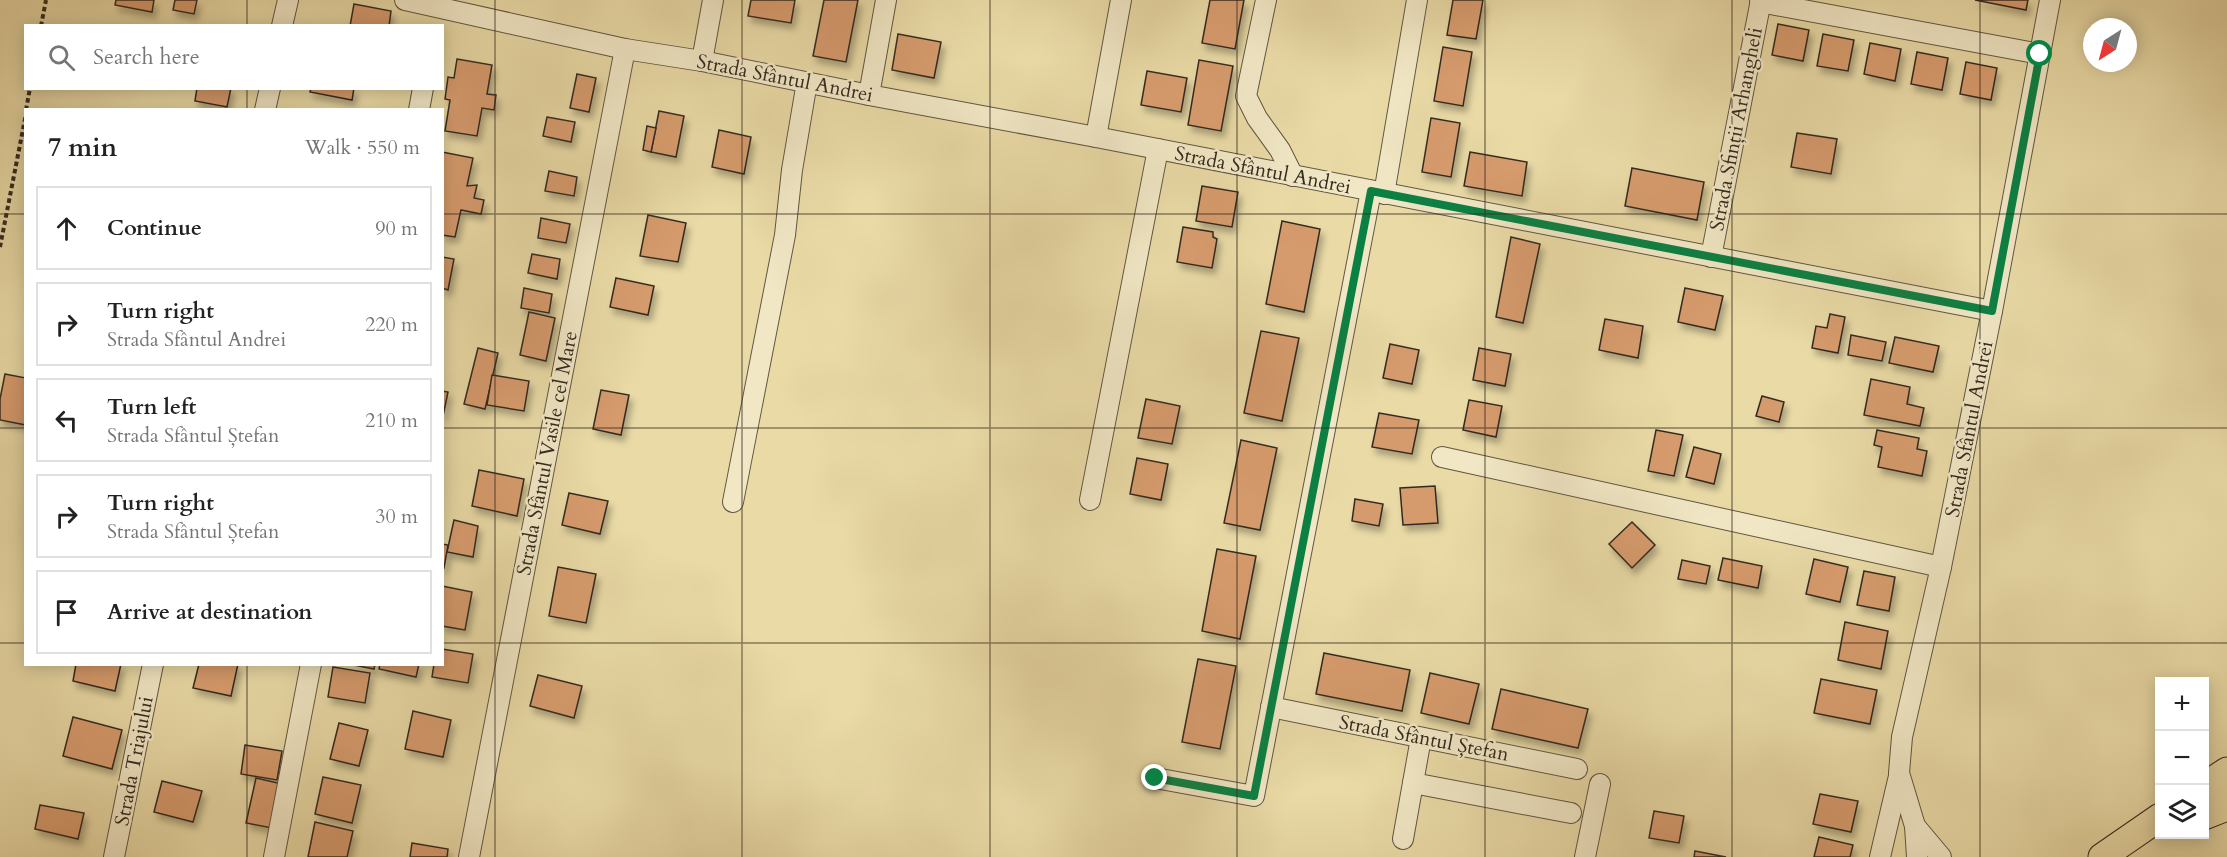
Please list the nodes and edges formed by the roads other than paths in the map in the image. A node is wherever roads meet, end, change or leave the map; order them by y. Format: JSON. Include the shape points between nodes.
{"nodes":[{"id":1,"x":288,"y":0,"type":"edge"},
{"id":2,"x":405,"y":0,"type":"edge"},
{"id":3,"x":713,"y":0,"type":"edge"},
{"id":4,"x":886,"y":0,"type":"edge"},
{"id":5,"x":1121,"y":0,"type":"edge"},
{"id":6,"x":1266,"y":0,"type":"edge"},
{"id":7,"x":1417,"y":0,"type":"edge"},
{"id":8,"x":2050,"y":0,"type":"edge"},
{"id":9,"x":1761,"y":1,"type":"edge"},
{"id":10,"x":437,"y":16,"type":"edge"},
{"id":11,"x":282,"y":24,"type":"edge"},
{"id":12,"x":625,"y":49,"type":"junction"},
{"id":13,"x":2040,"y":54,"type":"junction"},
{"id":14,"x":702,"y":61,"type":"junction"},
{"id":15,"x":807,"y":82,"type":"junction"},
{"id":16,"x":270,"y":90,"type":"edge"},
{"id":17,"x":423,"y":90,"type":"edge"},
{"id":18,"x":869,"y":95,"type":"junction"},
{"id":19,"x":265,"y":108,"type":"edge"},
{"id":20,"x":419,"y":108,"type":"edge"},
{"id":21,"x":1096,"y":137,"type":"junction"},
{"id":22,"x":1158,"y":149,"type":"junction"},
{"id":23,"x":1293,"y":176,"type":"junction"},
{"id":24,"x":1377,"y":192,"type":"junction"},
{"id":25,"x":1711,"y":257,"type":"junction"},
{"id":26,"x":1992,"y":311,"type":"junction"},
{"id":27,"x":1442,"y":457,"type":"dead end"},
{"id":28,"x":1090,"y":500,"type":"dead end"},
{"id":29,"x":733,"y":502,"type":"dead end"},
{"id":30,"x":1941,"y":567,"type":"junction"},
{"id":31,"x":153,"y":666,"type":"edge"},
{"id":32,"x":311,"y":666,"type":"edge"},
{"id":33,"x":1271,"y":707,"type":"junction"},
{"id":34,"x":1420,"y":738,"type":"junction"},
{"id":35,"x":1577,"y":768,"type":"dead end"},
{"id":36,"x":2227,"y":771,"type":"edge"},
{"id":37,"x":1899,"y":773,"type":"junction"},
{"id":38,"x":1155,"y":778,"type":"dead end"},
{"id":39,"x":1413,"y":783,"type":"junction"},
{"id":40,"x":1600,"y":784,"type":"dead end"},
{"id":41,"x":2206,"y":785,"type":"edge"},
{"id":42,"x":2227,"y":791,"type":"edge"},
{"id":43,"x":2209,"y":801,"type":"edge"},
{"id":44,"x":2227,"y":807,"type":"edge"},
{"id":45,"x":1571,"y":813,"type":"dead end"},
{"id":46,"x":2209,"y":814,"type":"edge"},
{"id":47,"x":2155,"y":821,"type":"edge"},
{"id":48,"x":1915,"y":826,"type":"junction"},
{"id":49,"x":2155,"y":830,"type":"edge"},
{"id":50,"x":2155,"y":837,"type":"edge"},
{"id":51,"x":1403,"y":839,"type":"dead end"},
{"id":52,"x":114,"y":857,"type":"edge"},
{"id":53,"x":274,"y":857,"type":"edge"},
{"id":54,"x":469,"y":857,"type":"edge"},
{"id":55,"x":1585,"y":857,"type":"edge"},
{"id":56,"x":1880,"y":857,"type":"edge"},
{"id":57,"x":1917,"y":857,"type":"edge"},
{"id":58,"x":1941,"y":857,"type":"edge"},
{"id":59,"x":2103,"y":857,"type":"edge"}],
"edges":[{"from":1,"to":11,"type":"street"},
{"from":2,"to":10,"type":"street","name":"Strada Sfântul Andrei"},
{"from":3,"to":14,"type":"street"},
{"from":4,"to":18,"type":"street"},
{"from":5,"to":21,"type":"street"},
{"from":6,"to":23,"type":"street","via":[[1246,96]]},
{"from":7,"to":24,"type":"street"},
{"from":8,"to":13,"type":"street"},
{"from":9,"to":13,"type":"street","name":"Strada Sfinții Arhangheli"},
{"from":9,"to":25,"type":"street","name":"Strada Sfinții Arhangheli"},
{"from":10,"to":12,"type":"street","name":"Strada Sfântul Andrei"},
{"from":12,"to":14,"type":"street","name":"Strada Sfântul Andrei"},
{"from":12,"to":54,"type":"street","name":"Strada Sfântul Vasile cel Mare"},
{"from":13,"to":26,"type":"street"},
{"from":14,"to":15,"type":"street","name":"Strada Sfântul Andrei"},
{"from":15,"to":18,"type":"street","name":"Strada Sfântul Andrei"},
{"from":15,"to":29,"type":"street","via":[[785,235]]},
{"from":16,"to":19,"type":"street"},
{"from":17,"to":20,"type":"street"},
{"from":18,"to":21,"type":"street","name":"Strada Sfântul Andrei"},
{"from":21,"to":22,"type":"street","name":"Strada Sfântul Andrei"},
{"from":22,"to":23,"type":"street","name":"Strada Sfântul Andrei"},
{"from":22,"to":28,"type":"street"},
{"from":23,"to":24,"type":"street","name":"Strada Sfântul Andrei"},
{"from":24,"to":25,"type":"street","name":"Strada Sfântul Andrei"},
{"from":24,"to":33,"type":"street"},
{"from":25,"to":26,"type":"street","name":"Strada Sfântul Andrei"},
{"from":26,"to":30,"type":"street","name":"Strada Sfântul Andrei"},
{"from":27,"to":30,"type":"street"},
{"from":30,"to":37,"type":"street","name":"Strada Sfântul Andrei","via":[[1906,714]]},
{"from":31,"to":52,"type":"street","name":"Strada Triajului"},
{"from":32,"to":53,"type":"street"},
{"from":33,"to":34,"type":"street","name":"Strada Sfântul Ștefan"},
{"from":33,"to":38,"type":"street","via":[[1254,796]]},
{"from":34,"to":35,"type":"street","name":"Strada Sfântul Ștefan"},
{"from":34,"to":39,"type":"street"},
{"from":36,"to":41,"type":"highway"},
{"from":37,"to":48,"type":"street","name":"Strada Sfântul Andrei"},
{"from":37,"to":56,"type":"street"},
{"from":39,"to":45,"type":"street"},
{"from":39,"to":51,"type":"street"},
{"from":40,"to":55,"type":"street"},
{"from":42,"to":43,"type":"main road"},
{"from":44,"to":46,"type":"highway"},
{"from":47,"to":59,"type":"highway"},
{"from":48,"to":57,"type":"street","name":"Strada Sfântul Andrei"},
{"from":48,"to":58,"type":"street","name":"Strada Sfântul Andrei"},
{"from":49,"to":59,"type":"main road"},
{"from":50,"to":59,"type":"highway"}]}
